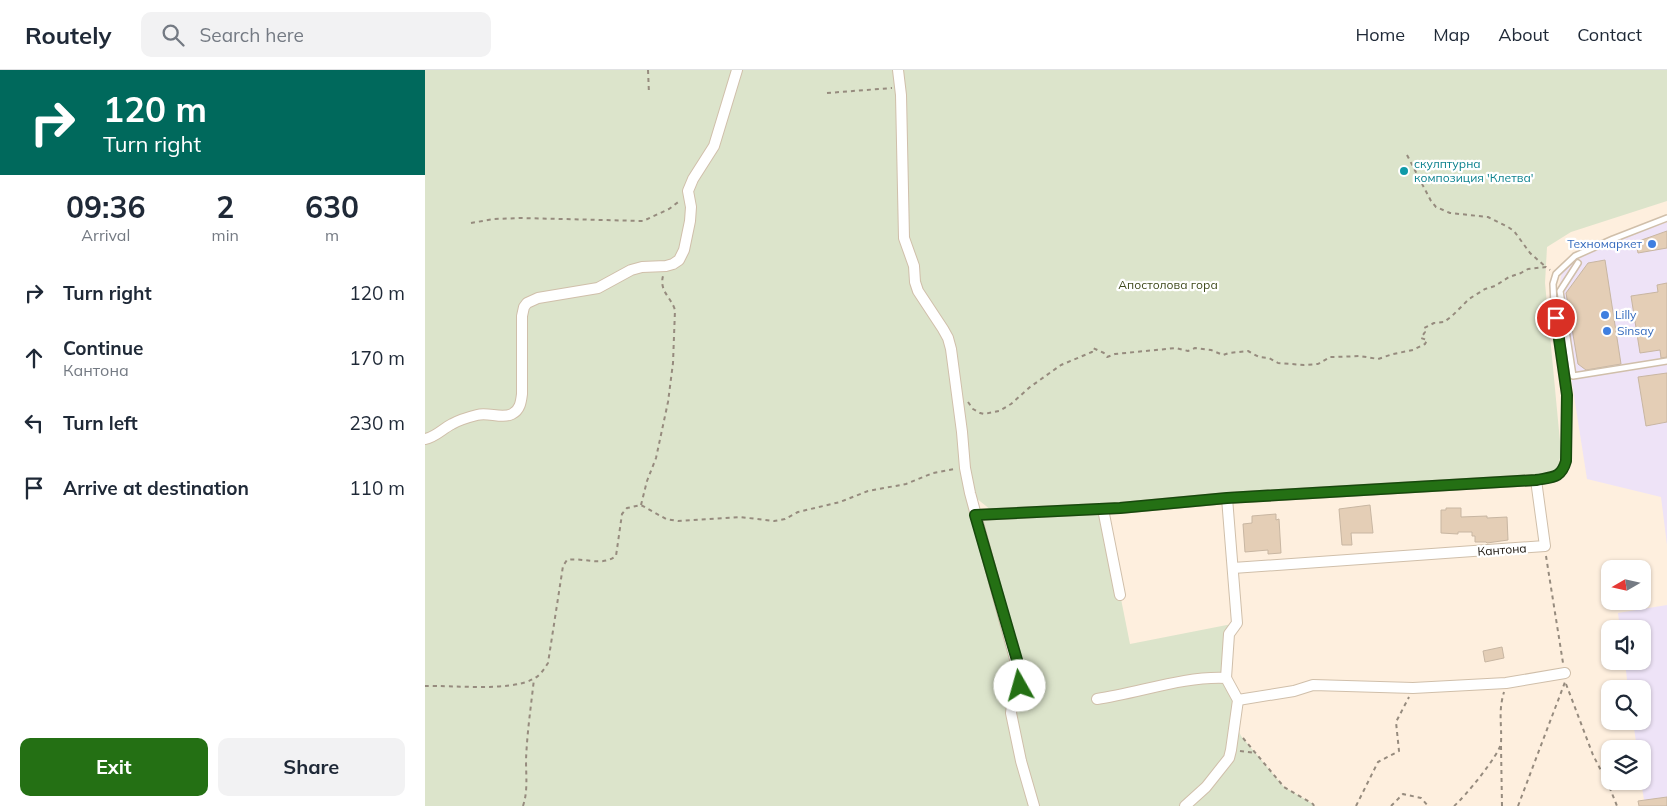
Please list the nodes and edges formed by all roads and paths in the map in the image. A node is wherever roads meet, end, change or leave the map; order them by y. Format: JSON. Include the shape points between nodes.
{"nodes":[{"id":1,"x":648,"y":70,"type":"edge"},
{"id":2,"x":737,"y":70,"type":"edge"},
{"id":3,"x":898,"y":70,"type":"edge"},
{"id":4,"x":827,"y":93,"type":"dead end"},
{"id":5,"x":649,"y":94,"type":"dead end"},
{"id":6,"x":901,"y":95,"type":"junction"},
{"id":7,"x":1407,"y":155,"type":"dead end"},
{"id":8,"x":689,"y":194,"type":"junction"},
{"id":9,"x":1667,"y":218,"type":"edge"},
{"id":10,"x":471,"y":223,"type":"dead end"},
{"id":11,"x":1579,"y":263,"type":"dead end"},
{"id":12,"x":666,"y":266,"type":"junction"},
{"id":13,"x":1546,"y":267,"type":"junction"},
{"id":14,"x":1556,"y":274,"type":"junction"},
{"id":15,"x":1667,"y":361,"type":"edge"},
{"id":16,"x":957,"y":390,"type":"junction"},
{"id":17,"x":425,"y":440,"type":"edge"},
{"id":18,"x":965,"y":468,"type":"junction"},
{"id":19,"x":1536,"y":480,"type":"junction"},
{"id":20,"x":1227,"y":498,"type":"junction"},
{"id":21,"x":641,"y":505,"type":"junction"},
{"id":22,"x":1103,"y":509,"type":"junction"},
{"id":23,"x":975,"y":515,"type":"junction"},
{"id":24,"x":1233,"y":568,"type":"junction"},
{"id":25,"x":1120,"y":595,"type":"dead end"},
{"id":26,"x":1226,"y":678,"type":"junction"},
{"id":27,"x":1565,"y":678,"type":"joint"},
{"id":28,"x":534,"y":679,"type":"junction"},
{"id":29,"x":1506,"y":683,"type":"junction"},
{"id":30,"x":425,"y":686,"type":"edge"},
{"id":31,"x":1413,"y":688,"type":"junction"},
{"id":32,"x":1097,"y":699,"type":"dead end"},
{"id":33,"x":1238,"y":700,"type":"junction"},
{"id":34,"x":1241,"y":736,"type":"dead end"},
{"id":35,"x":1501,"y":745,"type":"junction"},
{"id":36,"x":1231,"y":750,"type":"junction"},
{"id":37,"x":1255,"y":753,"type":"junction"},
{"id":38,"x":523,"y":806,"type":"edge"},
{"id":39,"x":1034,"y":806,"type":"edge"},
{"id":40,"x":1185,"y":806,"type":"edge"},
{"id":41,"x":1313,"y":806,"type":"edge"},
{"id":42,"x":1356,"y":806,"type":"edge"},
{"id":43,"x":1391,"y":806,"type":"edge"},
{"id":44,"x":1428,"y":806,"type":"edge"},
{"id":45,"x":1455,"y":806,"type":"edge"},
{"id":46,"x":1502,"y":806,"type":"edge"},
{"id":47,"x":1617,"y":806,"type":"edge"}],
"edges":[{"from":1,"to":5,"type":"path"},
{"from":2,"to":8,"type":"street","via":[[715,146],[693,179]]},
{"from":3,"to":6,"type":"street"},
{"from":4,"to":6,"type":"path","via":[[893,88]]},
{"from":6,"to":16,"type":"street","via":[[904,238],[914,266],[918,291],[948,338]]},
{"from":7,"to":13,"type":"path","via":[[1436,207],[1450,213],[1488,217],[1513,231]]},
{"from":8,"to":10,"type":"path","via":[[669,209],[643,221],[521,218]]},
{"from":8,"to":12,"type":"street","via":[[690,221],[684,250],[679,260]]},
{"from":9,"to":14,"type":"lane","via":[[1575,256]]},
{"from":11,"to":15,"type":"lane","via":[[1560,291],[1573,376]]},
{"from":12,"to":17,"type":"street","via":[[642,267],[598,288],[527,303],[522,316],[522,394],[517,411],[508,415],[473,416],[455,422]]},
{"from":12,"to":21,"type":"path","via":[[661,283],[675,310],[673,363],[656,458]]},
{"from":13,"to":14,"type":"path"},
{"from":13,"to":16,"type":"path","via":[[1526,270],[1485,289],[1466,301],[1444,322],[1424,328],[1421,338],[1427,340],[1425,344],[1379,359],[1335,356],[1318,364],[1296,366],[1278,363],[1248,351],[1223,355],[1211,350],[1176,348],[1107,357],[1093,348],[1092,352],[1061,365],[1011,404],[995,412],[984,414],[975,410]]},
{"from":14,"to":19,"type":"lane","via":[[1554,305],[1567,395],[1566,461],[1558,476]]},
{"from":16,"to":18,"type":"street"},
{"from":18,"to":21,"type":"path","via":[[867,491],[774,521],[740,518],[678,521],[666,519]]},
{"from":18,"to":23,"type":"street"},
{"from":19,"to":20,"type":"street"},
{"from":19,"to":24,"type":"street","name":"Кантона","via":[[1545,546]]},
{"from":20,"to":22,"type":"street"},
{"from":20,"to":24,"type":"street"},
{"from":21,"to":28,"type":"path","via":[[627,508],[622,514],[616,556],[606,561],[575,558],[567,560],[563,566],[548,663]]},
{"from":22,"to":23,"type":"street"},
{"from":22,"to":25,"type":"street"},
{"from":23,"to":39,"type":"street","via":[[1019,674],[1020,686],[1011,712]]},
{"from":24,"to":26,"type":"street","via":[[1237,623],[1229,634]]},
{"from":26,"to":32,"type":"street","via":[[1189,680]]},
{"from":26,"to":33,"type":"street"},
{"from":27,"to":29,"type":"street"},
{"from":27,"to":47,"type":"path","via":[[1593,755]]},
{"from":28,"to":30,"type":"path","via":[[513,685]]},
{"from":28,"to":38,"type":"path"},
{"from":29,"to":31,"type":"street"},
{"from":29,"to":35,"type":"path","via":[[1501,703]]},
{"from":31,"to":33,"type":"street","via":[[1313,685]]},
{"from":31,"to":42,"type":"path","via":[[1396,722],[1399,751],[1378,762]]},
{"from":33,"to":36,"type":"street"},
{"from":34,"to":37,"type":"path"},
{"from":35,"to":45,"type":"path","via":[[1494,759]]},
{"from":35,"to":46,"type":"path"},
{"from":36,"to":37,"type":"path"},
{"from":36,"to":40,"type":"street","via":[[1225,765]]},
{"from":37,"to":41,"type":"path","via":[[1284,787]]},
{"from":43,"to":44,"type":"path","via":[[1403,794],[1421,798]]}]}
